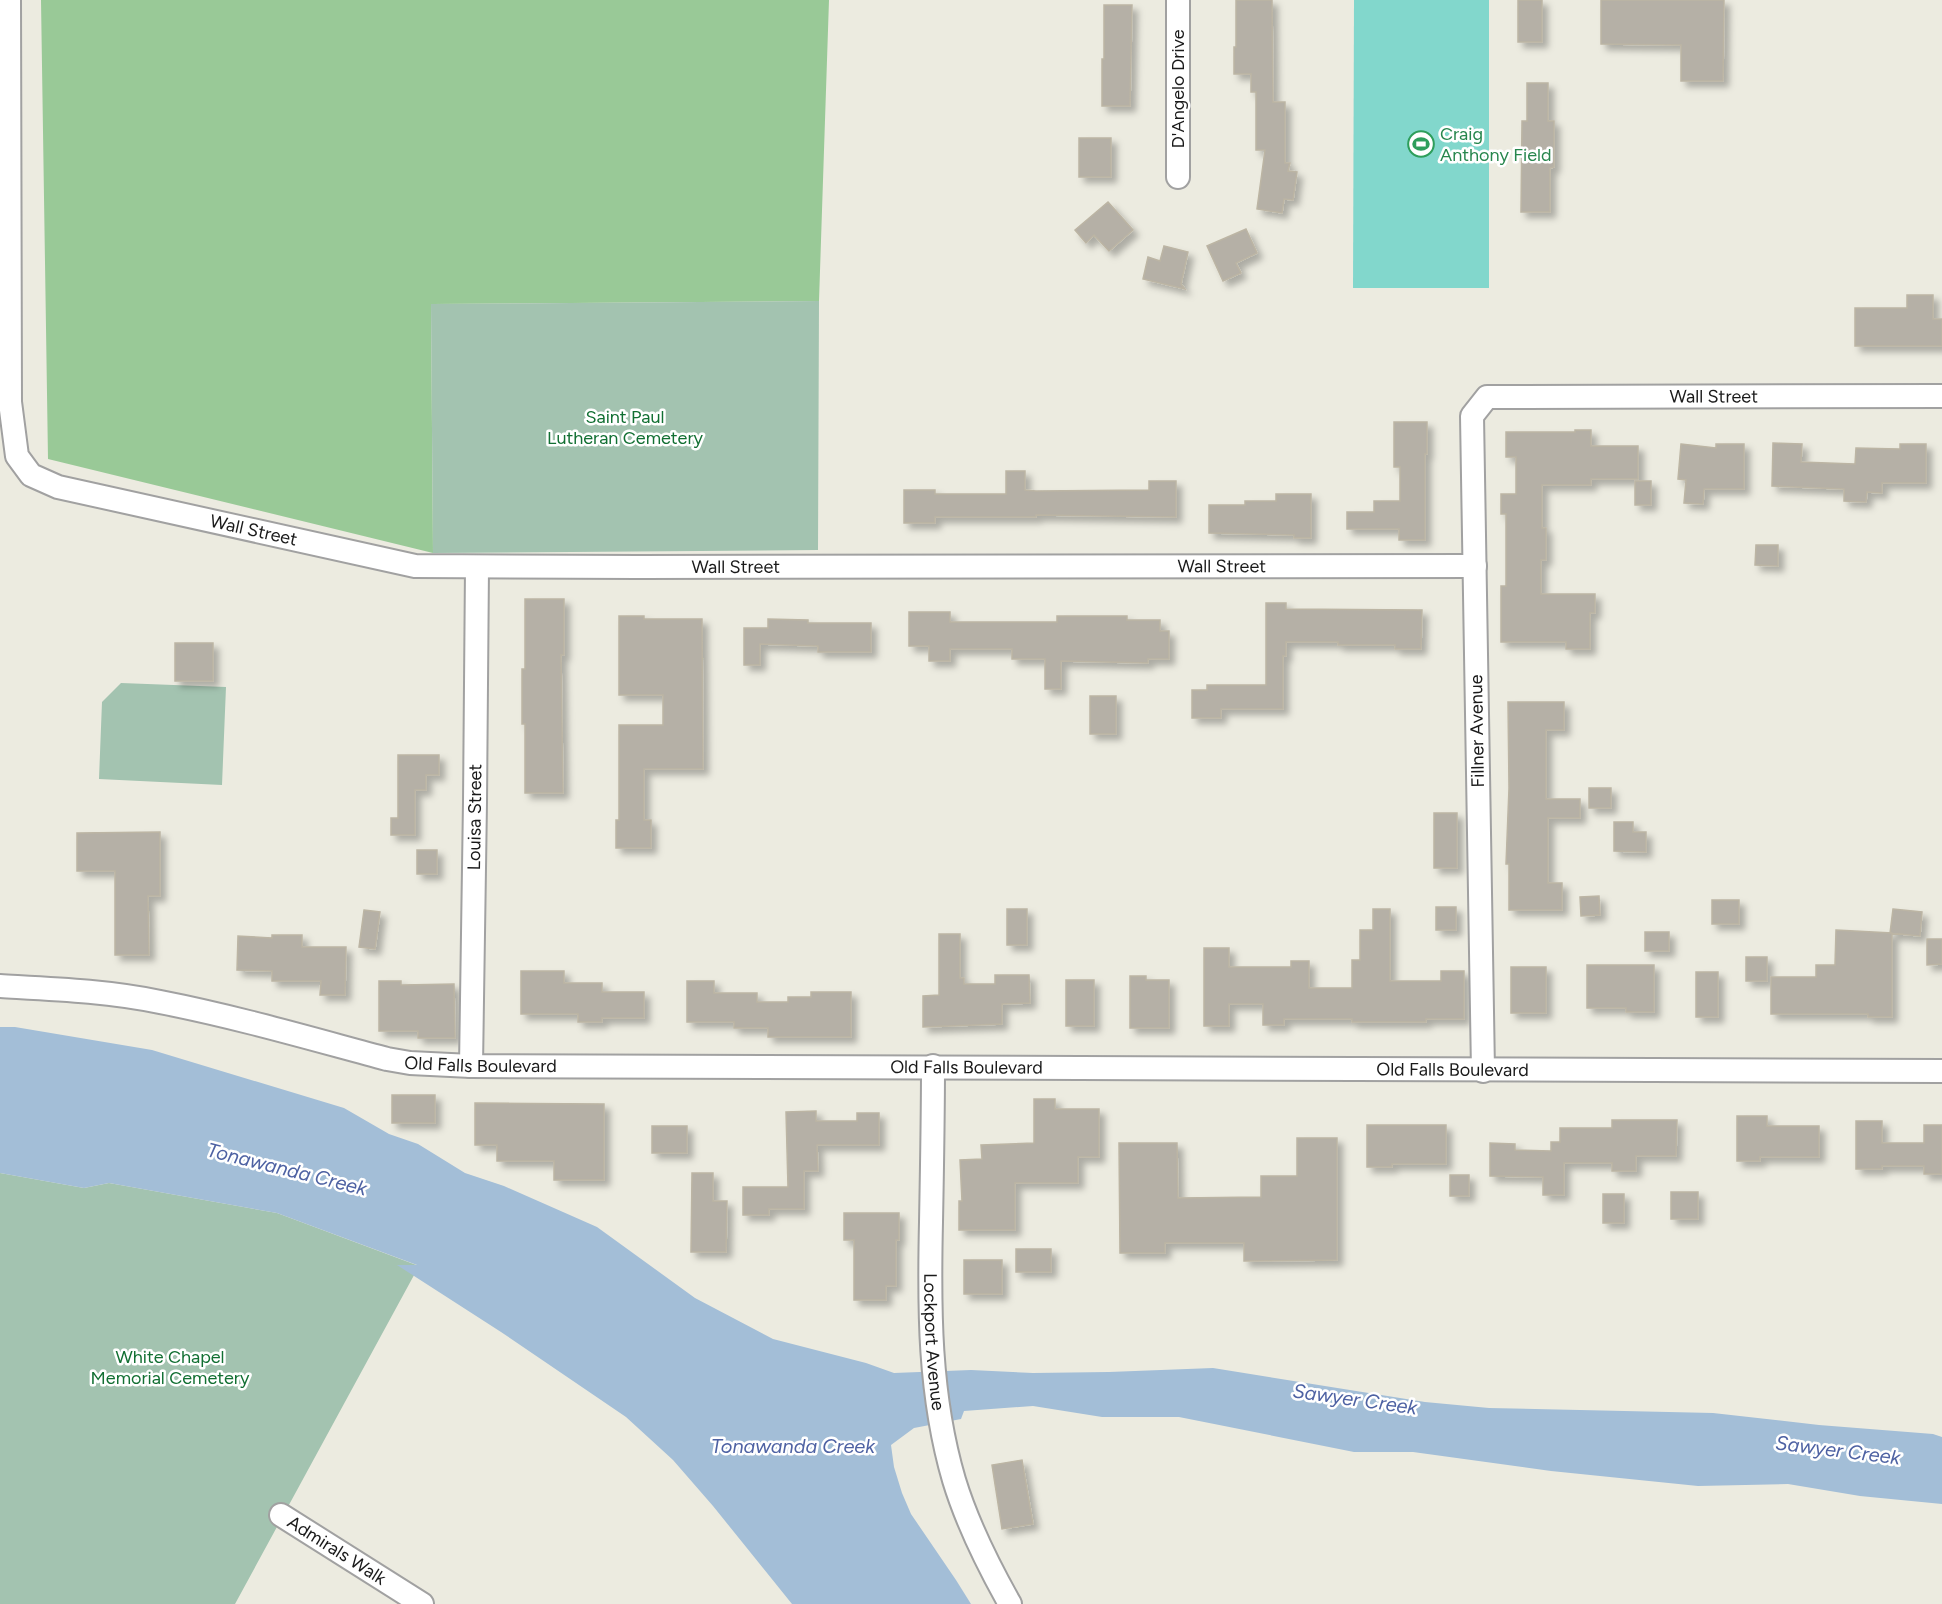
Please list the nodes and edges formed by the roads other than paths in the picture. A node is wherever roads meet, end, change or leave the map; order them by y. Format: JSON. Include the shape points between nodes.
{"nodes":[{"id":1,"x":9,"y":0,"type":"edge"},
{"id":2,"x":1178,"y":0,"type":"edge"},
{"id":3,"x":4,"y":45,"type":"edge"},
{"id":4,"x":1179,"y":177,"type":"dead end"},
{"id":5,"x":1942,"y":396,"type":"edge"},
{"id":6,"x":1487,"y":397,"type":"joint"},
{"id":7,"x":1474,"y":566,"type":"junction"},
{"id":8,"x":477,"y":567,"type":"junction"},
{"id":9,"x":0,"y":986,"type":"edge"},
{"id":10,"x":471,"y":1066,"type":"junction"},
{"id":11,"x":933,"y":1066,"type":"junction"},
{"id":12,"x":1483,"y":1071,"type":"junction"},
{"id":13,"x":1942,"y":1071,"type":"edge"},
{"id":14,"x":281,"y":1515,"type":"dead end"},
{"id":15,"x":423,"y":1604,"type":"edge"},
{"id":16,"x":1010,"y":1604,"type":"edge"}],
"edges":[{"from":1,"to":3,"type":"street"},
{"from":2,"to":4,"type":"street","name":"D'Angelo Drive"},
{"from":3,"to":8,"type":"street","name":"Wall Street","via":[[10,402],[17,456],[31,474],[58,487],[415,566]]},
{"from":5,"to":6,"type":"street","name":"Wall Street"},
{"from":6,"to":7,"type":"street","name":"Fillner Avenue","via":[[1472,416]]},
{"from":7,"to":8,"type":"street","name":"Wall Street"},
{"from":7,"to":12,"type":"street","name":"Fillner Avenue"},
{"from":8,"to":10,"type":"street","name":"Louisa Street"},
{"from":9,"to":10,"type":"street","name":"Old Falls Boulevard","via":[[158,1001],[410,1064]]},
{"from":10,"to":11,"type":"street","name":"Old Falls Boulevard"},
{"from":11,"to":12,"type":"street","name":"Old Falls Boulevard"},
{"from":11,"to":16,"type":"street","name":"Lockport Avenue","via":[[929,1310],[937,1394],[963,1506]]},
{"from":12,"to":13,"type":"street","name":"Old Falls Boulevard"},
{"from":14,"to":15,"type":"street","name":"Admirals Walk"}]}
